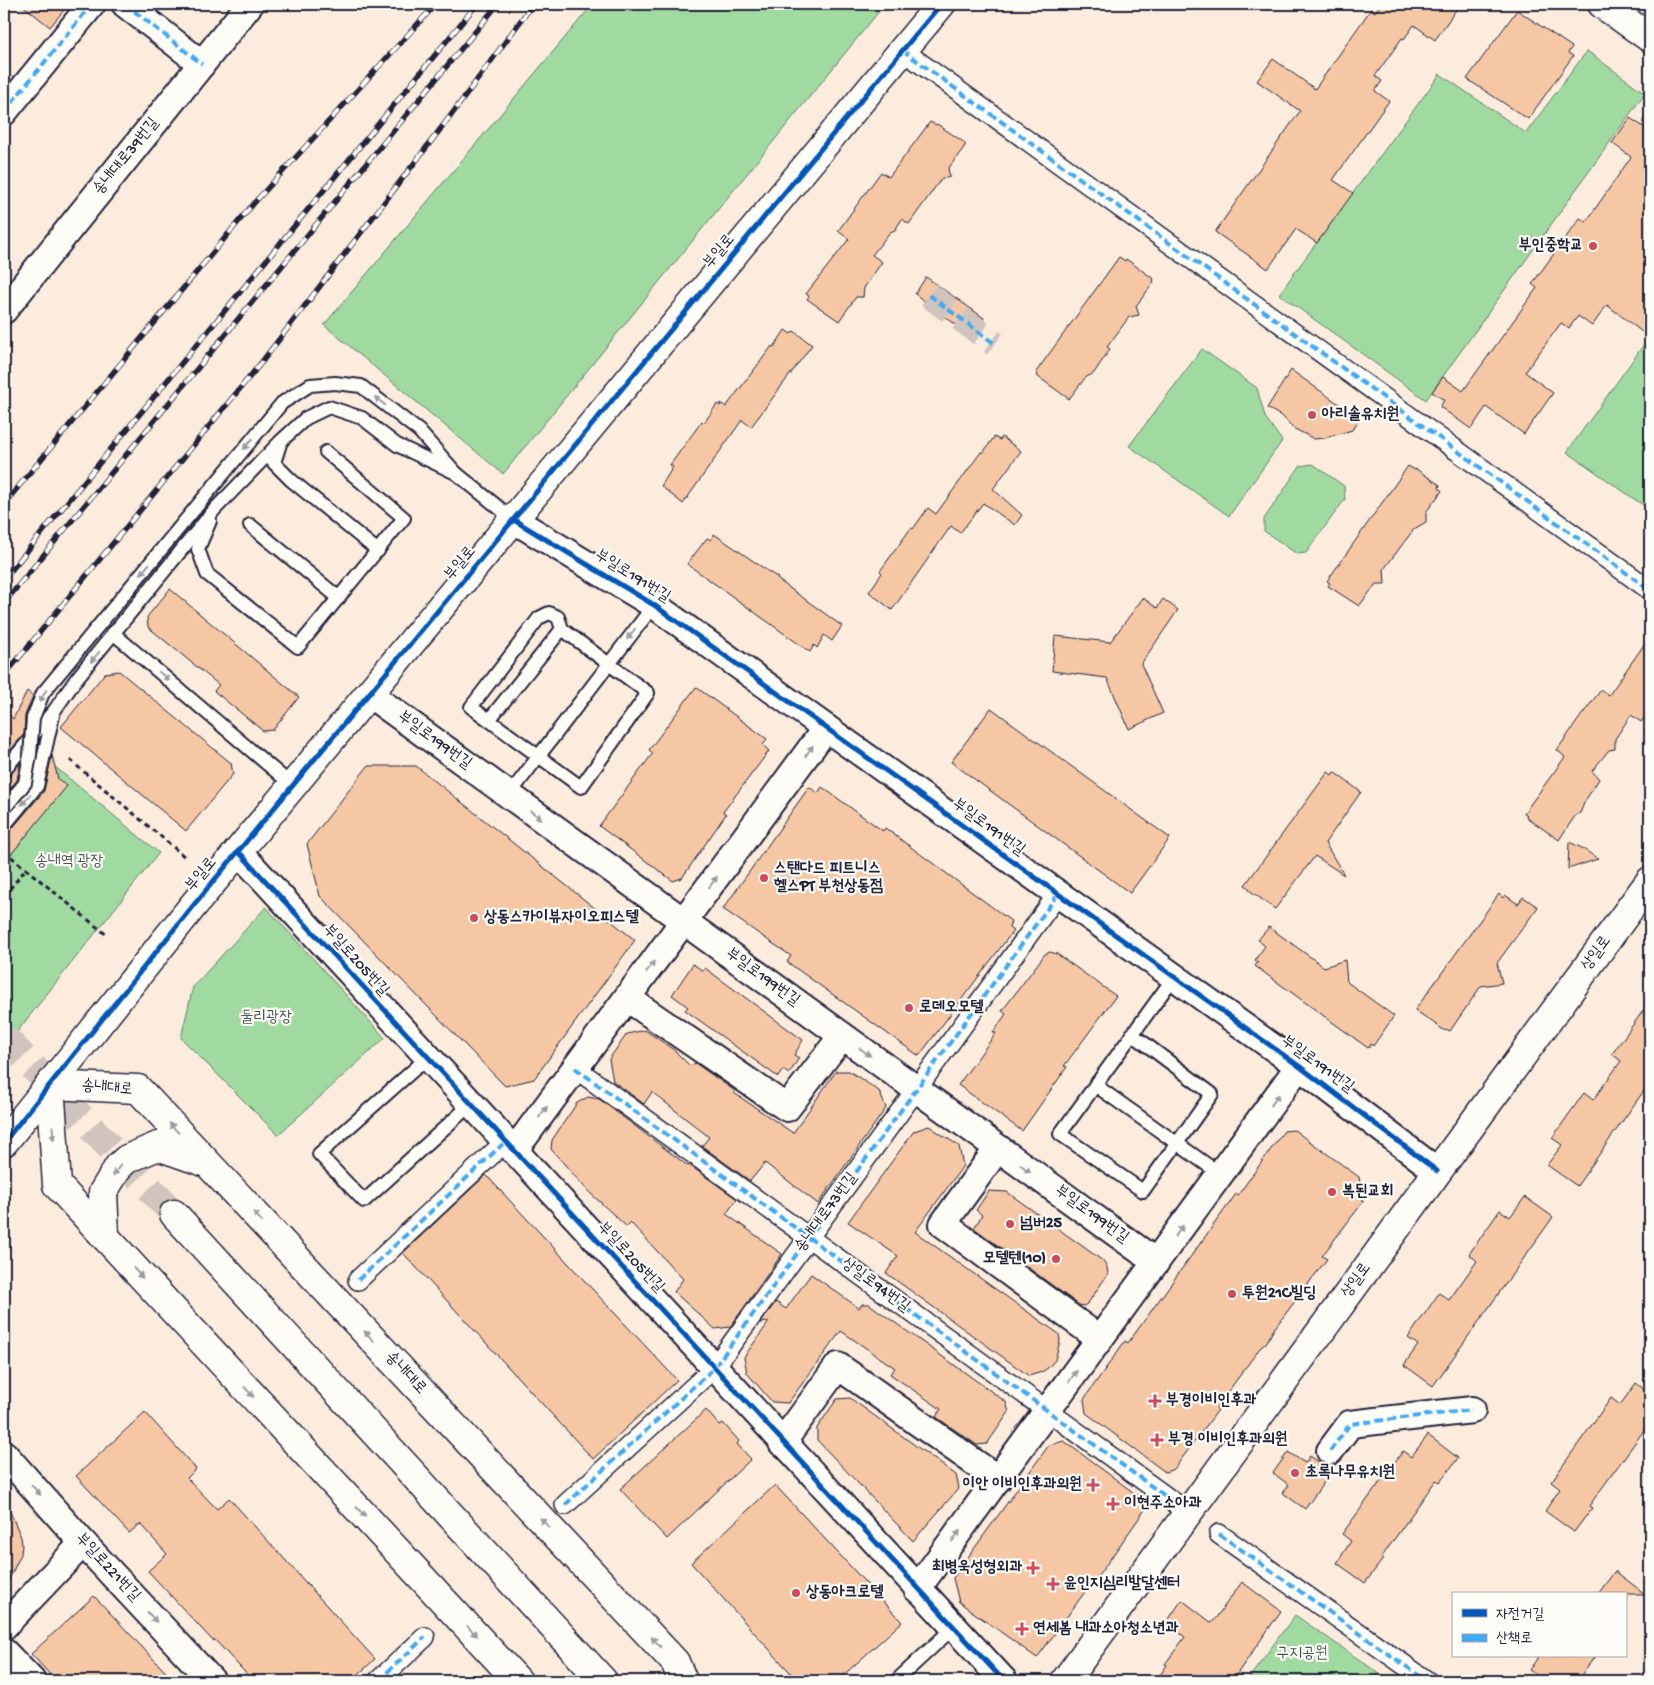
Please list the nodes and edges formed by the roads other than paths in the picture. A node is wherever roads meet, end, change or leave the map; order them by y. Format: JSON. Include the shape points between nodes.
{"nodes":[{"id":1,"x":92,"y":4,"type":"edge"},
{"id":2,"x":125,"y":4,"type":"edge"},
{"id":3,"x":250,"y":4,"type":"edge"},
{"id":4,"x":941,"y":4,"type":"edge"},
{"id":5,"x":1602,"y":4,"type":"edge"},
{"id":6,"x":1650,"y":38,"type":"edge"},
{"id":7,"x":902,"y":50,"type":"junction"},
{"id":8,"x":202,"y":64,"type":"junction"},
{"id":9,"x":4,"y":112,"type":"edge"},
{"id":10,"x":4,"y":310,"type":"edge"},
{"id":11,"x":280,"y":442,"type":"junction"},
{"id":12,"x":326,"y":452,"type":"dead end"},
{"id":13,"x":456,"y":472,"type":"junction"},
{"id":14,"x":215,"y":509,"type":"junction"},
{"id":15,"x":514,"y":520,"type":"junction"},
{"id":16,"x":250,"y":525,"type":"dead end"},
{"id":17,"x":378,"y":551,"type":"junction"},
{"id":18,"x":1650,"y":590,"type":"edge"},
{"id":19,"x":339,"y":598,"type":"junction"},
{"id":20,"x":654,"y":605,"type":"junction"},
{"id":21,"x":562,"y":629,"type":"junction"},
{"id":22,"x":113,"y":634,"type":"junction"},
{"id":23,"x":609,"y":664,"type":"junction"},
{"id":24,"x":369,"y":694,"type":"junction"},
{"id":25,"x":54,"y":711,"type":"junction"},
{"id":26,"x":489,"y":720,"type":"junction"},
{"id":27,"x":826,"y":728,"type":"junction"},
{"id":28,"x":538,"y":757,"type":"junction"},
{"id":29,"x":4,"y":770,"type":"edge"},
{"id":30,"x":292,"y":786,"type":"junction"},
{"id":31,"x":509,"y":795,"type":"junction"},
{"id":32,"x":4,"y":809,"type":"edge"},
{"id":33,"x":4,"y":826,"type":"edge"},
{"id":34,"x":238,"y":851,"type":"junction"},
{"id":35,"x":1650,"y":881,"type":"edge"},
{"id":36,"x":1058,"y":894,"type":"junction"},
{"id":37,"x":684,"y":921,"type":"junction"},
{"id":38,"x":1174,"y":977,"type":"junction"},
{"id":39,"x":627,"y":998,"type":"junction"},
{"id":40,"x":1132,"y":1034,"type":"junction"},
{"id":41,"x":842,"y":1036,"type":"junction"},
{"id":42,"x":427,"y":1058,"type":"junction"},
{"id":43,"x":1299,"y":1066,"type":"junction"},
{"id":44,"x":575,"y":1068,"type":"junction"},
{"id":45,"x":50,"y":1085,"type":"junction"},
{"id":46,"x":1095,"y":1085,"type":"junction"},
{"id":47,"x":917,"y":1089,"type":"junction"},
{"id":48,"x":471,"y":1104,"type":"junction"},
{"id":49,"x":4,"y":1142,"type":"edge"},
{"id":50,"x":1177,"y":1143,"type":"junction"},
{"id":51,"x":509,"y":1146,"type":"junction"},
{"id":52,"x":998,"y":1148,"type":"junction"},
{"id":53,"x":208,"y":1163,"type":"junction"},
{"id":54,"x":1437,"y":1170,"type":"junction"},
{"id":55,"x":1220,"y":1174,"type":"junction"},
{"id":56,"x":174,"y":1214,"type":"tunnel mouth"},
{"id":57,"x":105,"y":1237,"type":"junction"},
{"id":58,"x":808,"y":1238,"type":"junction"},
{"id":59,"x":1156,"y":1262,"type":"junction"},
{"id":60,"x":358,"y":1280,"type":"dead end"},
{"id":61,"x":1100,"y":1339,"type":"junction"},
{"id":62,"x":714,"y":1368,"type":"junction"},
{"id":63,"x":1472,"y":1410,"type":"dead end"},
{"id":64,"x":1047,"y":1411,"type":"junction"},
{"id":65,"x":782,"y":1443,"type":"junction"},
{"id":66,"x":1330,"y":1451,"type":"dead end"},
{"id":67,"x":4,"y":1454,"type":"edge"},
{"id":68,"x":998,"y":1478,"type":"junction"},
{"id":69,"x":1176,"y":1504,"type":"dead end"},
{"id":70,"x":565,"y":1505,"type":"dead end"},
{"id":71,"x":1219,"y":1534,"type":"dead end"},
{"id":72,"x":83,"y":1543,"type":"junction"},
{"id":73,"x":917,"y":1589,"type":"junction"},
{"id":74,"x":4,"y":1626,"type":"edge"},
{"id":75,"x":953,"y":1628,"type":"junction"},
{"id":76,"x":425,"y":1637,"type":"dead end"},
{"id":77,"x":4,"y":1652,"type":"edge"},
{"id":78,"x":32,"y":1681,"type":"edge"},
{"id":79,"x":212,"y":1681,"type":"edge"},
{"id":80,"x":378,"y":1681,"type":"edge"},
{"id":81,"x":518,"y":1681,"type":"edge"},
{"id":82,"x":603,"y":1681,"type":"edge"},
{"id":83,"x":683,"y":1681,"type":"edge"},
{"id":84,"x":896,"y":1681,"type":"edge"},
{"id":85,"x":1004,"y":1681,"type":"edge"},
{"id":86,"x":1065,"y":1681,"type":"edge"},
{"id":87,"x":1427,"y":1681,"type":"edge"}],
"edges":[{"from":1,"to":9,"type":"street"},
{"from":2,"to":8,"type":"street"},
{"from":3,"to":8,"type":"street","name":"송내대로39번길"},
{"from":4,"to":7,"type":"street","name":"부일로"},
{"from":5,"to":6,"type":"street"},
{"from":7,"to":15,"type":"street","name":"부일로"},
{"from":7,"to":18,"type":"street"},
{"from":8,"to":10,"type":"street","name":"송내대로39번길"},
{"from":11,"to":13,"type":"lane","via":[[306,418],[329,407],[362,418],[397,445]]},
{"from":11,"to":14,"type":"lane"},
{"from":11,"to":17,"type":"lane","via":[[274,463]]},
{"from":12,"to":17,"type":"lane","via":[[404,518]]},
{"from":13,"to":15,"type":"lane"},
{"from":13,"to":32,"type":"lane","one_way":true,"bridge":true,"via":[[419,431],[361,386],[336,383],[310,385],[282,403],[43,693],[33,718],[25,783]]},
{"from":14,"to":19,"type":"lane","via":[[198,549],[207,574],[298,647]]},
{"from":14,"to":22,"type":"lane"},
{"from":15,"to":20,"type":"street","name":"부일로191번길"},
{"from":15,"to":24,"type":"street","name":"부일로"},
{"from":16,"to":19,"type":"lane"},
{"from":17,"to":19,"type":"lane"},
{"from":20,"to":23,"type":"lane","one_way":true},
{"from":20,"to":27,"type":"street","name":"부일로191번길"},
{"from":21,"to":23,"type":"lane"},
{"from":21,"to":26,"type":"lane"},
{"from":21,"to":26,"type":"lane","via":[[558,617],[549,613],[539,618],[470,706]]},
{"from":22,"to":25,"type":"lane","one_way":true},
{"from":22,"to":30,"type":"lane","one_way":true},
{"from":23,"to":28,"type":"lane"},
{"from":23,"to":28,"type":"lane","via":[[648,693],[581,787]]},
{"from":24,"to":30,"type":"street","name":"부일로"},
{"from":24,"to":31,"type":"street","name":"부일로199번길"},
{"from":25,"to":29,"type":"lane"},
{"from":25,"to":33,"type":"lane","one_way":true,"via":[[37,786]]},
{"from":26,"to":28,"type":"lane"},
{"from":27,"to":36,"type":"street","name":"부일로191번길"},
{"from":37,"to":27,"type":"street","one_way":true},
{"from":28,"to":31,"type":"lane"},
{"from":30,"to":34,"type":"street","name":"부일로"},
{"from":31,"to":37,"type":"street","name":"부일로199번길","one_way":true},
{"from":34,"to":42,"type":"street","name":"부일로205번길"},
{"from":34,"to":45,"type":"street","name":"부일로"},
{"from":35,"to":54,"type":"street","name":"상일로"},
{"from":36,"to":38,"type":"street","name":"부일로191번길"},
{"from":36,"to":47,"type":"street","name":"송내대로73번길"},
{"from":39,"to":37,"type":"street","one_way":true},
{"from":37,"to":41,"type":"street","name":"부일로199번길"},
{"from":38,"to":40,"type":"lane"},
{"from":38,"to":43,"type":"street","name":"부일로191번길"},
{"from":39,"to":41,"type":"street","via":[[787,1108]]},
{"from":39,"to":44,"type":"street"},
{"from":40,"to":46,"type":"lane"},
{"from":40,"to":50,"type":"lane","via":[[1212,1094]]},
{"from":41,"to":47,"type":"street","name":"부일로199번길","one_way":true},
{"from":42,"to":48,"type":"street","name":"부일로205번길"},
{"from":42,"to":48,"type":"lane","via":[[319,1154],[364,1201]]},
{"from":43,"to":54,"type":"street","name":"부일로191번길"},
{"from":55,"to":43,"type":"street","one_way":true},
{"from":51,"to":44,"type":"street","one_way":true},
{"from":44,"to":58,"type":"street","name":"상일로94번길"},
{"from":45,"to":49,"type":"street","name":"부일로"},
{"from":53,"to":45,"type":"street","name":"송내대로","one_way":true,"via":[[138,1089]]},
{"from":45,"to":57,"type":"street","one_way":true,"via":[[57,1185]]},
{"from":46,"to":50,"type":"lane"},
{"from":46,"to":50,"type":"lane","via":[[1060,1134],[1143,1192]]},
{"from":47,"to":52,"type":"street","name":"부일로199번길"},
{"from":47,"to":58,"type":"street","name":"송내대로73번길"},
{"from":48,"to":51,"type":"street","name":"부일로205번길"},
{"from":50,"to":55,"type":"lane"},
{"from":51,"to":60,"type":"street"},
{"from":51,"to":62,"type":"street","name":"부일로205번길"},
{"from":52,"to":59,"type":"street","name":"부일로199번길","one_way":true},
{"from":52,"to":61,"type":"street","via":[[944,1224]]},
{"from":53,"to":57,"type":"street","one_way":true,"via":[[158,1146],[127,1159],[103,1192]]},
{"from":83,"to":53,"type":"street","name":"송내대로","one_way":true,"via":[[674,1662]]},
{"from":54,"to":86,"type":"street","name":"상일로"},
{"from":59,"to":55,"type":"street","one_way":true},
{"from":56,"to":82,"type":"street"},
{"from":57,"to":81,"type":"street","one_way":true},
{"from":58,"to":62,"type":"street","name":"송내대로73번길"},
{"from":58,"to":64,"type":"street","name":"상일로94번길"},
{"from":59,"to":61,"type":"street"},
{"from":64,"to":61,"type":"street","one_way":true},
{"from":62,"to":65,"type":"street","name":"부일로205번길"},
{"from":62,"to":70,"type":"street","name":"송내대로73번길"},
{"from":63,"to":66,"type":"street","via":[[1350,1424]]},
{"from":64,"to":68,"type":"street"},
{"from":64,"to":69,"type":"street","name":"상일로94번길"},
{"from":65,"to":68,"type":"street","via":[[838,1366]]},
{"from":65,"to":73,"type":"street","name":"부일로205번길"},
{"from":67,"to":72,"type":"street","name":"부일로221번길","one_way":true},
{"from":73,"to":68,"type":"street","one_way":true},
{"from":71,"to":87,"type":"street"},
{"from":72,"to":74,"type":"street"},
{"from":72,"to":79,"type":"street","name":"부일로221번길","one_way":true},
{"from":73,"to":75,"type":"street","name":"부일로205번길"},
{"from":75,"to":84,"type":"lane"},
{"from":75,"to":85,"type":"street","name":"부일로205번길"},
{"from":76,"to":80,"type":"street"},
{"from":77,"to":78,"type":"street"}]}
